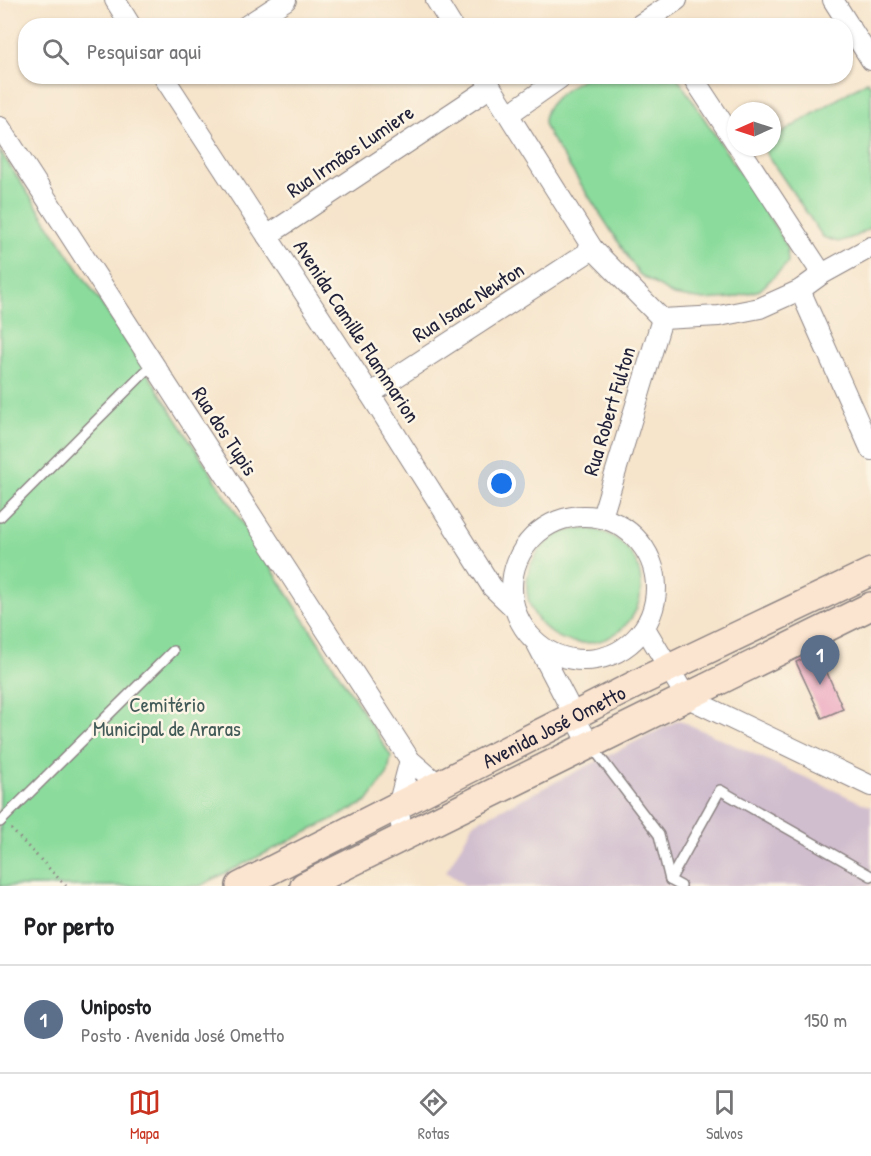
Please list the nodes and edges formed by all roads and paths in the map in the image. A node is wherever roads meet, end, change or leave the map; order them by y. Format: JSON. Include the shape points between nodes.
{"nodes":[{"id":1,"x":115,"y":0,"type":"edge"},
{"id":2,"x":286,"y":0,"type":"edge"},
{"id":3,"x":436,"y":0,"type":"edge"},
{"id":4,"x":677,"y":0,"type":"edge"},
{"id":5,"x":833,"y":0,"type":"edge"},
{"id":6,"x":126,"y":18,"type":"edge"},
{"id":7,"x":258,"y":18,"type":"edge"},
{"id":8,"x":447,"y":18,"type":"edge"},
{"id":9,"x":655,"y":18,"type":"edge"},
{"id":10,"x":844,"y":18,"type":"edge"},
{"id":11,"x":853,"y":32,"type":"edge"},
{"id":12,"x":871,"y":60,"type":"edge"},
{"id":13,"x":169,"y":84,"type":"edge"},
{"id":14,"x":484,"y":84,"type":"edge"},
{"id":15,"x":488,"y":84,"type":"edge"},
{"id":16,"x":551,"y":84,"type":"edge"},
{"id":17,"x":697,"y":84,"type":"edge"},
{"id":18,"x":508,"y":114,"type":"junction"},
{"id":19,"x":0,"y":127,"type":"edge"},
{"id":20,"x":727,"y":129,"type":"edge"},
{"id":21,"x":745,"y":156,"type":"edge"},
{"id":22,"x":267,"y":236,"type":"junction"},
{"id":23,"x":871,"y":247,"type":"edge"},
{"id":24,"x":593,"y":249,"type":"junction"},
{"id":25,"x":822,"y":274,"type":"junction"},
{"id":26,"x":800,"y":290,"type":"junction"},
{"id":27,"x":662,"y":319,"type":"junction"},
{"id":28,"x":146,"y":371,"type":"dead end"},
{"id":29,"x":370,"y":394,"type":"junction"},
{"id":30,"x":871,"y":450,"type":"edge"},
{"id":31,"x":0,"y":517,"type":"edge"},
{"id":32,"x":602,"y":517,"type":"junction"},
{"id":33,"x":871,"y":572,"type":"edge"},
{"id":34,"x":871,"y":606,"type":"edge"},
{"id":35,"x":515,"y":609,"type":"junction"},
{"id":36,"x":645,"y":628,"type":"junction"},
{"id":37,"x":535,"y":642,"type":"junction"},
{"id":38,"x":173,"y":651,"type":"dead end"},
{"id":39,"x":668,"y":669,"type":"junction"},
{"id":40,"x":686,"y":698,"type":"junction"},
{"id":41,"x":575,"y":716,"type":"junction"},
{"id":42,"x":589,"y":744,"type":"junction"},
{"id":43,"x":410,"y":760,"type":"junction"},
{"id":44,"x":438,"y":785,"type":"junction"},
{"id":45,"x":871,"y":786,"type":"edge"},
{"id":46,"x":398,"y":806,"type":"junction"},
{"id":47,"x":1,"y":820,"type":"edge"},
{"id":48,"x":403,"y":837,"type":"junction"},
{"id":49,"x":871,"y":876,"type":"edge"},
{"id":50,"x":669,"y":880,"type":"junction"},
{"id":51,"x":66,"y":886,"type":"edge"},
{"id":52,"x":240,"y":886,"type":"edge"},
{"id":53,"x":304,"y":886,"type":"edge"},
{"id":54,"x":681,"y":886,"type":"edge"}],
"edges":[{"from":1,"to":6,"type":"street"},
{"from":2,"to":7,"type":"street"},
{"from":3,"to":8,"type":"street"},
{"from":4,"to":9,"type":"street"},
{"from":5,"to":10,"type":"street"},
{"from":11,"to":12,"type":"street"},
{"from":13,"to":22,"type":"street","name":"Avenida Camille Flammarion"},
{"from":14,"to":22,"type":"street","name":"Rua Irmãos Lumiere"},
{"from":15,"to":18,"type":"street"},
{"from":16,"to":18,"type":"street"},
{"from":17,"to":20,"type":"street"},
{"from":18,"to":24,"type":"street"},
{"from":19,"to":43,"type":"street","name":"Rua dos Tupis"},
{"from":21,"to":25,"type":"street"},
{"from":22,"to":29,"type":"street","name":"Avenida Camille Flammarion"},
{"from":23,"to":25,"type":"street"},
{"from":24,"to":27,"type":"street"},
{"from":24,"to":29,"type":"street","name":"Rua Isaac Newton"},
{"from":25,"to":26,"type":"street"},
{"from":26,"to":27,"type":"street","via":[[760,308],[719,316]]},
{"from":26,"to":30,"type":"street"},
{"from":27,"to":32,"type":"street","name":"Rua Robert Fulton"},
{"from":28,"to":31,"type":"lane"},
{"from":29,"to":35,"type":"street","name":"Avenida Camille Flammarion","via":[[492,587]]},
{"from":32,"to":35,"type":"street","via":[[580,514],[559,519],[532,538],[515,566]]},
{"from":32,"to":36,"type":"street","via":[[621,524],[648,552],[657,591],[654,610]]},
{"from":33,"to":39,"type":"street","name":"Avenida José Ometto"},
{"from":34,"to":40,"type":"street","name":"Avenida José Ometto"},
{"from":35,"to":37,"type":"street"},
{"from":36,"to":37,"type":"street","via":[[628,646],[606,657],[581,661],[556,655]]},
{"from":36,"to":39,"type":"street"},
{"from":37,"to":41,"type":"street"},
{"from":38,"to":47,"type":"lane"},
{"from":39,"to":40,"type":"street"},
{"from":39,"to":41,"type":"street","name":"Avenida José Ometto"},
{"from":40,"to":42,"type":"street","name":"Avenida José Ometto"},
{"from":40,"to":45,"type":"street"},
{"from":41,"to":42,"type":"street"},
{"from":41,"to":44,"type":"street","name":"Avenida José Ometto"},
{"from":42,"to":48,"type":"street","name":"Avenida José Ometto"},
{"from":42,"to":50,"type":"lane","via":[[659,835]]},
{"from":43,"to":44,"type":"street","name":"Rua dos Tupis"},
{"from":43,"to":46,"type":"street"},
{"from":44,"to":46,"type":"street","name":"Avenida José Ometto"},
{"from":46,"to":48,"type":"street"},
{"from":46,"to":52,"type":"street","name":"Avenida José Ometto"},
{"from":47,"to":51,"type":"path"},
{"from":48,"to":53,"type":"street","name":"Avenida José Ometto"},
{"from":49,"to":50,"type":"lane","via":[[720,790]]},
{"from":50,"to":54,"type":"lane"}]}
